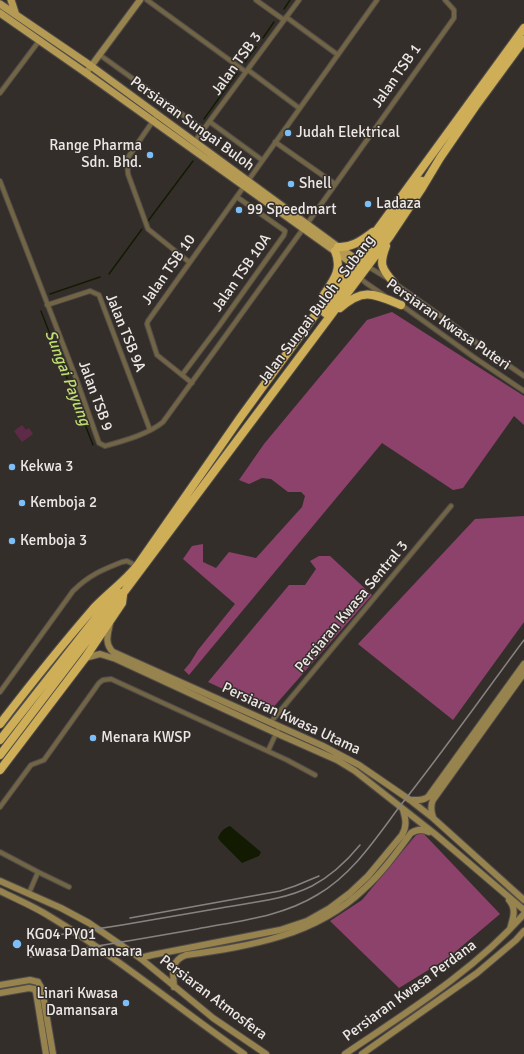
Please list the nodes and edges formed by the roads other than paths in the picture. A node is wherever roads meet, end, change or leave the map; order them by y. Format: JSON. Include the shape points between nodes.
{"nodes":[{"id":1,"x":11,"y":0,"type":"edge"},
{"id":2,"x":140,"y":0,"type":"edge"},
{"id":3,"x":147,"y":0,"type":"edge"},
{"id":4,"x":256,"y":0,"type":"edge"},
{"id":5,"x":299,"y":0,"type":"edge"},
{"id":6,"x":376,"y":0,"type":"edge"},
{"id":7,"x":445,"y":0,"type":"edge"},
{"id":8,"x":1,"y":4,"type":"edge"},
{"id":9,"x":2,"y":15,"type":"edge"},
{"id":10,"x":16,"y":15,"type":"junction"},
{"id":11,"x":285,"y":19,"type":"junction"},
{"id":12,"x":524,"y":28,"type":"edge"},
{"id":13,"x":524,"y":40,"type":"edge"},
{"id":14,"x":39,"y":42,"type":"junction"},
{"id":15,"x":100,"y":54,"type":"junction"},
{"id":16,"x":338,"y":55,"type":"junction"},
{"id":17,"x":91,"y":66,"type":"junction"},
{"id":18,"x":247,"y":71,"type":"junction"},
{"id":19,"x":86,"y":73,"type":"junction"},
{"id":20,"x":0,"y":92,"type":"edge"},
{"id":21,"x":299,"y":108,"type":"junction"},
{"id":22,"x":155,"y":118,"type":"junction"},
{"id":23,"x":210,"y":122,"type":"junction"},
{"id":24,"x":204,"y":130,"type":"junction"},
{"id":25,"x":195,"y":142,"type":"junction"},
{"id":26,"x":275,"y":142,"type":"junction"},
{"id":27,"x":440,"y":158,"type":"junction"},
{"id":28,"x":262,"y":160,"type":"junction"},
{"id":29,"x":0,"y":181,"type":"edge"},
{"id":30,"x":246,"y":183,"type":"junction"},
{"id":31,"x":335,"y":184,"type":"junction"},
{"id":32,"x":237,"y":196,"type":"junction"},
{"id":33,"x":305,"y":226,"type":"junction"},
{"id":34,"x":378,"y":228,"type":"junction"},
{"id":35,"x":390,"y":236,"type":"junction"},
{"id":36,"x":336,"y":249,"type":"junction"},
{"id":37,"x":189,"y":262,"type":"junction"},
{"id":38,"x":359,"y":263,"type":"junction"},
{"id":39,"x":358,"y":274,"type":"junction"},
{"id":40,"x":394,"y":283,"type":"junction"},
{"id":41,"x":47,"y":305,"type":"junction"},
{"id":42,"x":401,"y":305,"type":"junction"},
{"id":43,"x":329,"y":317,"type":"junction"},
{"id":44,"x":294,"y":345,"type":"junction"},
{"id":45,"x":182,"y":375,"type":"junction"},
{"id":46,"x":524,"y":376,"type":"edge"},
{"id":47,"x":192,"y":383,"type":"junction"},
{"id":48,"x":524,"y":391,"type":"edge"},
{"id":49,"x":150,"y":430,"type":"junction"},
{"id":50,"x":217,"y":452,"type":"junction"},
{"id":51,"x":452,"y":506,"type":"dead end"},
{"id":52,"x":136,"y":566,"type":"junction"},
{"id":53,"x":128,"y":577,"type":"junction"},
{"id":54,"x":124,"y":592,"type":"junction"},
{"id":55,"x":106,"y":610,"type":"junction"},
{"id":56,"x":110,"y":622,"type":"junction"},
{"id":57,"x":85,"y":658,"type":"junction"},
{"id":58,"x":524,"y":664,"type":"edge"},
{"id":59,"x":524,"y":673,"type":"edge"},
{"id":60,"x":0,"y":692,"type":"edge"},
{"id":61,"x":270,"y":723,"type":"junction"},
{"id":62,"x":0,"y":724,"type":"edge"},
{"id":63,"x":279,"y":727,"type":"junction"},
{"id":64,"x":276,"y":734,"type":"junction"},
{"id":65,"x":0,"y":740,"type":"edge"},
{"id":66,"x":268,"y":751,"type":"junction"},
{"id":67,"x":0,"y":755,"type":"edge"},
{"id":68,"x":0,"y":770,"type":"edge"},
{"id":69,"x":315,"y":775,"type":"dead end"},
{"id":70,"x":410,"y":800,"type":"junction"},
{"id":71,"x":0,"y":807,"type":"edge"},
{"id":72,"x":403,"y":810,"type":"junction"},
{"id":73,"x":433,"y":818,"type":"junction"},
{"id":74,"x":435,"y":834,"type":"junction"},
{"id":75,"x":0,"y":852,"type":"edge"},
{"id":76,"x":38,"y":872,"type":"junction"},
{"id":77,"x":0,"y":881,"type":"edge"},
{"id":78,"x":69,"y":886,"type":"dead end"},
{"id":79,"x":511,"y":888,"type":"junction"},
{"id":80,"x":0,"y":891,"type":"edge"},
{"id":81,"x":29,"y":893,"type":"junction"},
{"id":82,"x":504,"y":894,"type":"junction"},
{"id":83,"x":524,"y":897,"type":"edge"},
{"id":84,"x":524,"y":900,"type":"edge"},
{"id":85,"x":524,"y":910,"type":"edge"},
{"id":86,"x":524,"y":914,"type":"edge"},
{"id":87,"x":524,"y":931,"type":"edge"},
{"id":88,"x":508,"y":932,"type":"junction"},
{"id":89,"x":524,"y":935,"type":"edge"},
{"id":90,"x":516,"y":940,"type":"junction"},
{"id":91,"x":140,"y":958,"type":"junction"},
{"id":92,"x":38,"y":982,"type":"junction"},
{"id":93,"x":0,"y":986,"type":"edge"},
{"id":94,"x":174,"y":987,"type":"junction"},
{"id":95,"x":34,"y":989,"type":"junction"},
{"id":96,"x":0,"y":993,"type":"edge"},
{"id":97,"x":46,"y":1054,"type":"edge"},
{"id":98,"x":53,"y":1054,"type":"edge"},
{"id":99,"x":244,"y":1054,"type":"edge"},
{"id":100,"x":266,"y":1054,"type":"edge"},
{"id":101,"x":345,"y":1054,"type":"edge"},
{"id":102,"x":362,"y":1054,"type":"edge"}],
"edges":[{"from":1,"to":10,"type":"main road"},
{"from":2,"to":15,"type":"street"},
{"from":3,"to":18,"type":"street"},
{"from":4,"to":11,"type":"street"},
{"from":5,"to":11,"type":"street","name":"Jalan TSB 3"},
{"from":6,"to":16,"type":"street","name":"Jalan TSB 10"},
{"from":7,"to":31,"type":"street","name":"Jalan TSB 1","via":[[454,10],[454,18]]},
{"from":8,"to":10,"type":"main road","name":"Persiaran Sungai Buloh"},
{"from":9,"to":14,"type":"main road","name":"Persiaran Sungai Buloh"},
{"from":10,"to":17,"type":"main road","name":"Persiaran Sungai Buloh"},
{"from":11,"to":16,"type":"street"},
{"from":11,"to":18,"type":"street","name":"Jalan TSB 3"},
{"from":12,"to":34,"type":"highway","name":"Jalan Sungai Buloh - Subang"},
{"from":13,"to":27,"type":"highway","name":"Jalan Sungai Buloh - Subang"},
{"from":14,"to":19,"type":"main road","name":"Persiaran Sungai Buloh"},
{"from":14,"to":20,"type":"street"},
{"from":15,"to":17,"type":"street"},
{"from":15,"to":24,"type":"street"},
{"from":16,"to":21,"type":"street","name":"Jalan TSB 10"},
{"from":17,"to":19,"type":"street"},
{"from":17,"to":22,"type":"main road","name":"Persiaran Sungai Buloh"},
{"from":18,"to":21,"type":"street"},
{"from":18,"to":23,"type":"street","name":"Jalan TSB 3"},
{"from":19,"to":22,"type":"main road","name":"Persiaran Sungai Buloh"},
{"from":21,"to":26,"type":"street","name":"Jalan TSB 10"},
{"from":22,"to":25,"type":"main road","name":"Persiaran Sungai Buloh"},
{"from":22,"to":30,"type":"main road","name":"Persiaran Sungai Buloh"},
{"from":22,"to":37,"type":"street","via":[[127,159],[128,174],[148,229]]},
{"from":23,"to":24,"type":"street","name":"Jalan TSB 3"},
{"from":23,"to":28,"type":"street"},
{"from":24,"to":25,"type":"street","name":"Jalan TSB 3"},
{"from":25,"to":30,"type":"main road","name":"Persiaran Sungai Buloh"},
{"from":26,"to":28,"type":"street","name":"Jalan TSB 10"},
{"from":26,"to":31,"type":"street"},
{"from":27,"to":35,"type":"highway","name":"Jalan Sungai Buloh - Subang"},
{"from":27,"to":38,"type":"highway"},
{"from":28,"to":30,"type":"street","name":"Jalan TSB 10"},
{"from":29,"to":41,"type":"street","name":"Jalan TSB 9"},
{"from":30,"to":32,"type":"street","name":"Jalan TSB 10"},
{"from":30,"to":33,"type":"main road","name":"Persiaran Sungai Buloh"},
{"from":31,"to":33,"type":"street","name":"Jalan TSB 1"},
{"from":32,"to":37,"type":"street","name":"Jalan TSB 10"},
{"from":32,"to":45,"type":"street","name":"Jalan TSB 10A","via":[[285,231],[284,235]]},
{"from":33,"to":36,"type":"main road","name":"Persiaran Sungai Buloh"},
{"from":33,"to":47,"type":"street","name":"Jalan TSB 9"},
{"from":34,"to":36,"type":"highway","via":[[359,242]]},
{"from":34,"to":38,"type":"highway","name":"Jalan Sungai Buloh - Subang"},
{"from":35,"to":38,"type":"highway","name":"Jalan Sungai Buloh - Subang"},
{"from":35,"to":40,"type":"highway","via":[[381,264]]},
{"from":36,"to":38,"type":"main road","name":"Persiaran Sungai Buloh"},
{"from":36,"to":44,"type":"highway","via":[[338,268],[335,277],[296,337]]},
{"from":37,"to":45,"type":"street","name":"Jalan TSB 10","via":[[147,324],[155,353]]},
{"from":38,"to":39,"type":"highway"},
{"from":38,"to":39,"type":"main road","name":"Persiaran Sungai Buloh"},
{"from":38,"to":40,"type":"street","name":"Persiaran Kwasa Puteri"},
{"from":38,"to":44,"type":"highway","name":"Jalan Sungai Buloh - Subang"},
{"from":39,"to":42,"type":"street","name":"Persiaran Kwasa Puteri","via":[[366,283]]},
{"from":39,"to":43,"type":"highway","name":"Jalan Sungai Buloh - Subang"},
{"from":39,"to":50,"type":"highway","via":[[350,279],[223,448]]},
{"from":40,"to":46,"type":"street","name":"Persiaran Kwasa Puteri"},
{"from":41,"to":49,"type":"street","name":"Jalan TSB 9A","via":[[90,292],[99,294]]},
{"from":41,"to":49,"type":"street","name":"Jalan TSB 9","via":[[99,443],[105,446]]},
{"from":42,"to":43,"type":"highway","via":[[368,294],[348,301]]},
{"from":42,"to":48,"type":"street","name":"Persiaran Kwasa Puteri"},
{"from":43,"to":54,"type":"highway","name":"Jalan Sungai Buloh - Subang"},
{"from":44,"to":50,"type":"highway","name":"Jalan Sungai Buloh - Subang"},
{"from":45,"to":47,"type":"street","name":"Jalan TSB 10"},
{"from":47,"to":49,"type":"street","name":"Jalan TSB 9","via":[[163,422]]},
{"from":50,"to":52,"type":"highway","name":"Jalan Sungai Buloh - Subang"},
{"from":51,"to":61,"type":"street","name":"Persiaran Kwasa Sentral 3"},
{"from":52,"to":53,"type":"highway","name":"Jalan Sungai Buloh - Subang"},
{"from":52,"to":60,"type":"street","via":[[127,561],[122,562],[81,582]]},
{"from":53,"to":55,"type":"highway","name":"Jalan Sungai Buloh - Subang"},
{"from":53,"to":62,"type":"highway","name":"Jalan Sungai Buloh - Subang","via":[[106,595],[61,646]]},
{"from":54,"to":55,"type":"highway","name":"Jalan Sungai Buloh - Subang"},
{"from":54,"to":56,"type":"highway","name":"Jalan Sungai Buloh - Subang","via":[[122,603]]},
{"from":55,"to":65,"type":"highway","name":"Jalan Sungai Buloh - Subang"},
{"from":55,"to":67,"type":"highway","name":"Jalan Sungai Buloh - Subang"},
{"from":56,"to":57,"type":"highway","name":"Jalan Sungai Buloh - Subang"},
{"from":56,"to":61,"type":"street","name":"Persiaran Kwasa Utama","via":[[106,640],[113,652]]},
{"from":57,"to":64,"type":"street","name":"Persiaran Kwasa Utama","via":[[100,654],[116,659]]},
{"from":57,"to":68,"type":"highway","name":"Jalan Sungai Buloh - Subang"},
{"from":58,"to":70,"type":"street","via":[[428,797],[418,801]]},
{"from":59,"to":73,"type":"street","via":[[433,800]]},
{"from":61,"to":63,"type":"street","name":"Persiaran Kwasa Utama"},
{"from":63,"to":64,"type":"street"},
{"from":63,"to":70,"type":"street","name":"Persiaran Kwasa Utama","via":[[359,765]]},
{"from":64,"to":66,"type":"street"},
{"from":64,"to":72,"type":"street","name":"Persiaran Kwasa Utama","via":[[338,760]]},
{"from":66,"to":69,"type":"street"},
{"from":66,"to":71,"type":"street","via":[[107,679],[99,683],[44,760],[31,766]]},
{"from":70,"to":73,"type":"street","name":"Persiaran Kwasa Utama"},
{"from":72,"to":74,"type":"street","name":"Persiaran Kwasa Utama"},
{"from":72,"to":91,"type":"street","via":[[406,829],[368,876],[330,908],[307,921],[280,930]]},
{"from":73,"to":79,"type":"street","name":"Persiaran Kwasa Utama"},
{"from":74,"to":82,"type":"street","name":"Persiaran Kwasa Utama"},
{"from":74,"to":94,"type":"street","via":[[415,830],[365,889],[350,902],[307,927],[282,937],[180,957],[174,966]]},
{"from":75,"to":76,"type":"street"},
{"from":76,"to":78,"type":"street"},
{"from":76,"to":81,"type":"street"},
{"from":77,"to":81,"type":"street","name":"Persiaran Atmosfera"},
{"from":79,"to":83,"type":"street"},
{"from":79,"to":84,"type":"street","name":"Persiaran Kwasa Utama"},
{"from":80,"to":99,"type":"street","name":"Persiaran Atmosfera","via":[[48,915],[116,960]]},
{"from":81,"to":91,"type":"street","name":"Persiaran Atmosfera","via":[[89,923]]},
{"from":82,"to":85,"type":"street","name":"Persiaran Kwasa Utama"},
{"from":82,"to":88,"type":"street","via":[[514,908]]},
{"from":86,"to":88,"type":"street","name":"Persiaran Kwasa Perdana"},
{"from":87,"to":90,"type":"street","name":"Persiaran Kwasa Perdana"},
{"from":88,"to":101,"type":"street","name":"Persiaran Kwasa Perdana","via":[[471,966]]},
{"from":89,"to":90,"type":"street"},
{"from":90,"to":102,"type":"street","name":"Persiaran Kwasa Perdana","via":[[477,973]]},
{"from":91,"to":94,"type":"street","name":"Persiaran Atmosfera"},
{"from":92,"to":93,"type":"street","via":[[30,980]]},
{"from":92,"to":95,"type":"street"},
{"from":92,"to":98,"type":"street","via":[[42,989]]},
{"from":94,"to":100,"type":"street","name":"Persiaran Atmosfera","via":[[213,1018]]},
{"from":95,"to":96,"type":"street"},
{"from":95,"to":97,"type":"street"}]}
